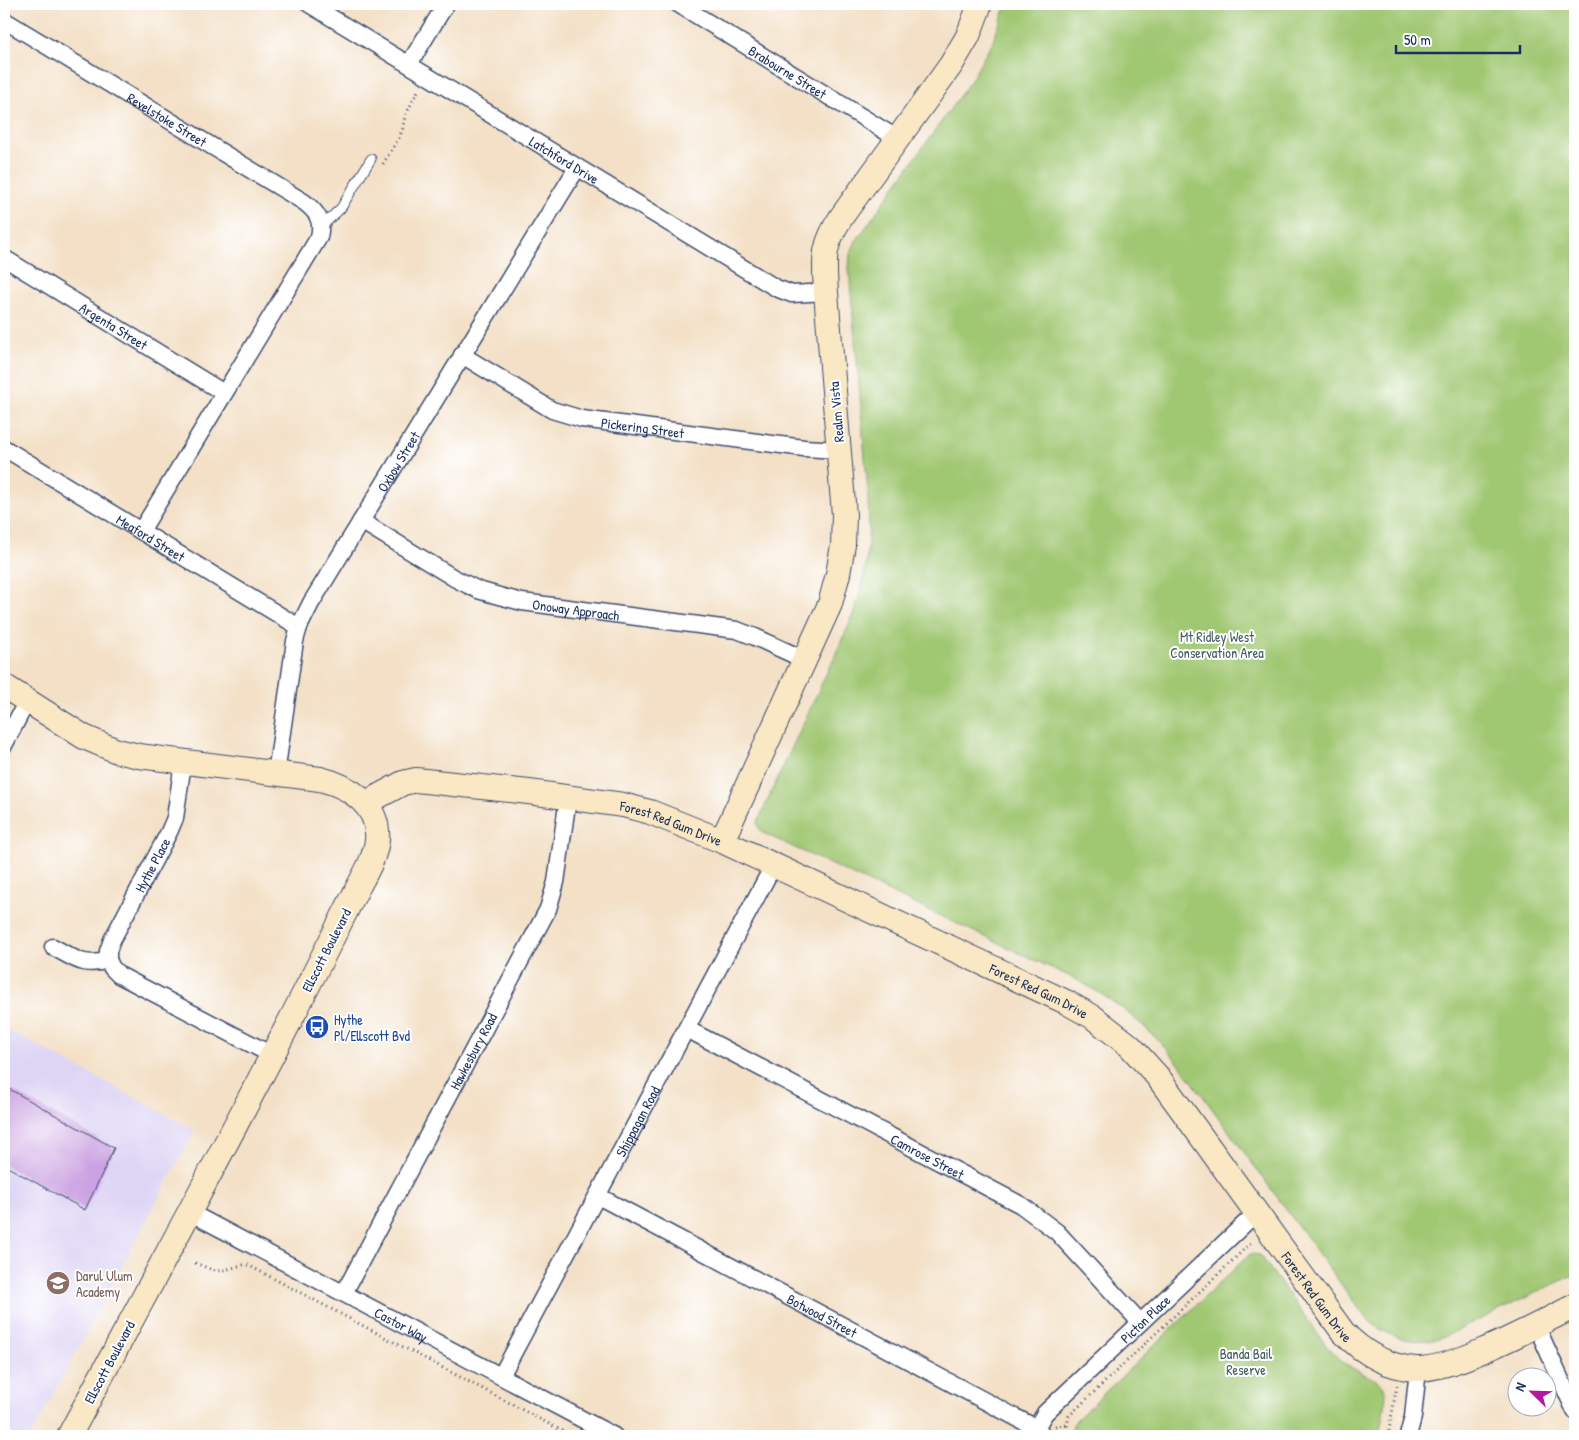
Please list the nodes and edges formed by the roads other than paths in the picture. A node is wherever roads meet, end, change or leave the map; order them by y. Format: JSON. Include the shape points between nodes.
{"nodes":[{"id":1,"x":309,"y":4,"type":"edge"},
{"id":2,"x":446,"y":4,"type":"edge"},
{"id":3,"x":678,"y":4,"type":"edge"},
{"id":4,"x":980,"y":4,"type":"edge"},
{"id":5,"x":4,"y":20,"type":"edge"},
{"id":6,"x":409,"y":64,"type":"junction"},
{"id":7,"x":898,"y":139,"type":"junction"},
{"id":8,"x":372,"y":159,"type":"dead end"},
{"id":9,"x":577,"y":168,"type":"junction"},
{"id":10,"x":321,"y":227,"type":"junction"},
{"id":11,"x":4,"y":258,"type":"edge"},
{"id":12,"x":826,"y":292,"type":"junction"},
{"id":13,"x":462,"y":355,"type":"junction"},
{"id":14,"x":224,"y":393,"type":"junction"},
{"id":15,"x":4,"y":448,"type":"edge"},
{"id":16,"x":839,"y":450,"type":"junction"},
{"id":17,"x":361,"y":521,"type":"junction"},
{"id":18,"x":141,"y":531,"type":"junction"},
{"id":19,"x":299,"y":627,"type":"junction"},
{"id":20,"x":805,"y":660,"type":"junction"},
{"id":21,"x":4,"y":686,"type":"edge"},
{"id":22,"x":27,"y":701,"type":"junction"},
{"id":23,"x":4,"y":745,"type":"edge"},
{"id":24,"x":183,"y":763,"type":"junction"},
{"id":25,"x":276,"y":774,"type":"junction"},
{"id":26,"x":568,"y":798,"type":"junction"},
{"id":27,"x":366,"y":804,"type":"junction"},
{"id":28,"x":722,"y":841,"type":"junction"},
{"id":29,"x":773,"y":866,"type":"junction"},
{"id":30,"x":53,"y":947,"type":"dead end"},
{"id":31,"x":108,"y":960,"type":"junction"},
{"id":32,"x":687,"y":1029,"type":"junction"},
{"id":33,"x":272,"y":1055,"type":"junction"},
{"id":34,"x":598,"y":1196,"type":"junction"},
{"id":35,"x":190,"y":1212,"type":"junction"},
{"id":36,"x":1263,"y":1221,"type":"junction"},
{"id":37,"x":344,"y":1293,"type":"junction"},
{"id":38,"x":1575,"y":1306,"type":"edge"},
{"id":39,"x":1140,"y":1322,"type":"junction"},
{"id":40,"x":1536,"y":1325,"type":"junction"},
{"id":41,"x":1409,"y":1368,"type":"junction"},
{"id":42,"x":501,"y":1376,"type":"junction"},
{"id":43,"x":1575,"y":1411,"type":"edge"},
{"id":44,"x":1040,"y":1432,"type":"edge"},
{"id":45,"x":69,"y":1436,"type":"edge"},
{"id":46,"x":614,"y":1436,"type":"edge"},
{"id":47,"x":1408,"y":1436,"type":"edge"}],
"edges":[{"from":1,"to":6,"type":"street","name":"Latchford Drive"},
{"from":2,"to":6,"type":"street"},
{"from":3,"to":7,"type":"street","name":"Brabourne Street"},
{"from":4,"to":7,"type":"street","name":"Realm Vista","via":[[968,36],[951,65]]},
{"from":5,"to":10,"type":"street","name":"Revelstoke Street","via":[[304,202],[320,218]]},
{"from":6,"to":9,"type":"street","name":"Latchford Drive"},
{"from":7,"to":12,"type":"street","name":"Realm Vista","via":[[833,230],[824,259]]},
{"from":8,"to":10,"type":"lane","via":[[341,208]]},
{"from":9,"to":12,"type":"street","name":"Latchford Drive","via":[[784,292]]},
{"from":9,"to":13,"type":"street","name":"Oxbow Street"},
{"from":10,"to":14,"type":"street"},
{"from":11,"to":14,"type":"street","name":"Argenta Street"},
{"from":12,"to":16,"type":"street","name":"Realm Vista"},
{"from":13,"to":16,"type":"street","name":"Pickering Street","via":[[552,410],[573,416]]},
{"from":13,"to":17,"type":"street","name":"Oxbow Street"},
{"from":14,"to":18,"type":"street"},
{"from":15,"to":18,"type":"street","name":"Meaford Street"},
{"from":16,"to":20,"type":"street","name":"Realm Vista","via":[[843,545],[830,604]]},
{"from":17,"to":19,"type":"street","name":"Oxbow Street"},
{"from":17,"to":20,"type":"street","name":"Onoway Approach","via":[[478,590],[522,602],[737,630]]},
{"from":18,"to":19,"type":"street","name":"Meaford Street"},
{"from":19,"to":25,"type":"street","name":"Oxbow Street"},
{"from":20,"to":28,"type":"street","name":"Realm Vista"},
{"from":21,"to":22,"type":"street","name":"Ellscott Boulevard"},
{"from":22,"to":23,"type":"street"},
{"from":22,"to":24,"type":"street","name":"Ellscott Boulevard","via":[[100,745],[138,756]]},
{"from":24,"to":25,"type":"street","name":"Ellscott Boulevard"},
{"from":24,"to":31,"type":"street","name":"Hythe Place","via":[[175,818],[112,940]]},
{"from":25,"to":27,"type":"street","name":"Ellscott Boulevard","via":[[333,782]]},
{"from":26,"to":27,"type":"street","name":"Forest Red Gum Drive","via":[[416,780],[403,782]]},
{"from":26,"to":28,"type":"street","name":"Forest Red Gum Drive","via":[[650,812]]},
{"from":26,"to":37,"type":"street","name":"Hawkesbury Road","via":[[556,882],[548,909]]},
{"from":27,"to":33,"type":"street","name":"Ellscott Boulevard","via":[[376,824],[374,852]]},
{"from":28,"to":29,"type":"street","name":"Forest Red Gum Drive"},
{"from":29,"to":32,"type":"street","name":"Shippagan Road"},
{"from":29,"to":36,"type":"street","name":"Forest Red Gum Drive","via":[[1093,1017],[1130,1046],[1158,1077]]},
{"from":30,"to":31,"type":"street","via":[[87,963]]},
{"from":31,"to":33,"type":"street","via":[[119,975]]},
{"from":32,"to":34,"type":"street","name":"Shippagan Road"},
{"from":32,"to":39,"type":"street","name":"Camrose Street","via":[[1021,1205],[1057,1232]]},
{"from":33,"to":35,"type":"street","name":"Ellscott Boulevard"},
{"from":34,"to":42,"type":"street","name":"Shippagan Road"},
{"from":34,"to":44,"type":"street","name":"Botwood Street"},
{"from":35,"to":37,"type":"street","name":"Castor Way"},
{"from":35,"to":45,"type":"street","name":"Ellscott Boulevard"},
{"from":36,"to":39,"type":"street","name":"Picton Place"},
{"from":36,"to":41,"type":"street","name":"Forest Red Gum Drive","via":[[1357,1347],[1374,1357]]},
{"from":37,"to":42,"type":"street","name":"Castor Way"},
{"from":38,"to":40,"type":"street","name":"Forest Red Gum Drive"},
{"from":39,"to":44,"type":"street","name":"Picton Place","via":[[1045,1413]]},
{"from":40,"to":41,"type":"street","name":"Forest Red Gum Drive","via":[[1442,1366]]},
{"from":40,"to":43,"type":"street"},
{"from":41,"to":47,"type":"street","via":[[1412,1417]]},
{"from":42,"to":46,"type":"street","name":"Castor Way"}]}
